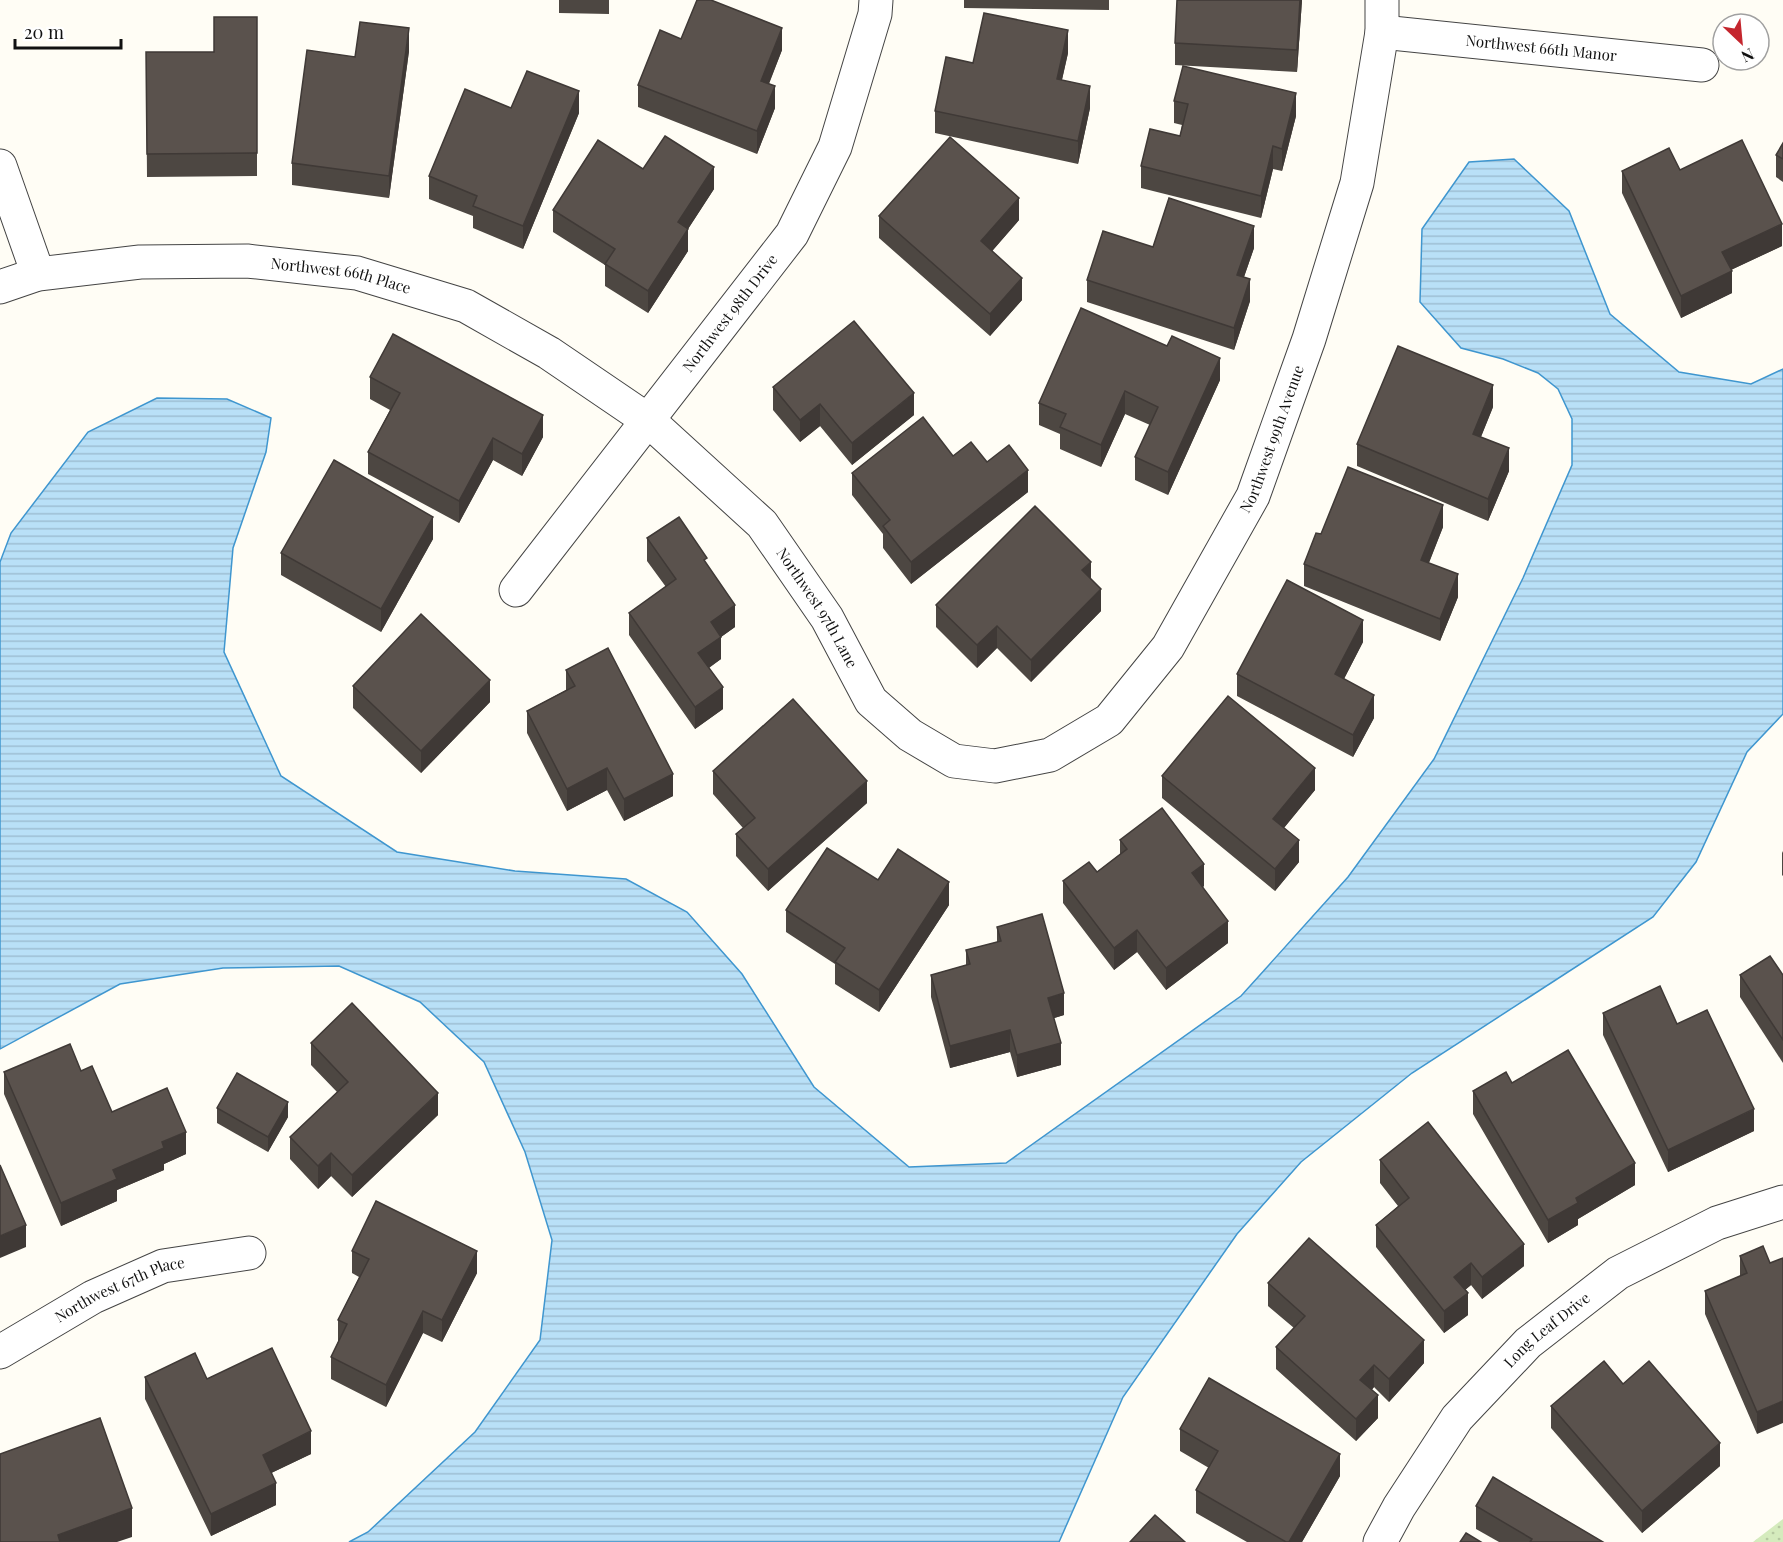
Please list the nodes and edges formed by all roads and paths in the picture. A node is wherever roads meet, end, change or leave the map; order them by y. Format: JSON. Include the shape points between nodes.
{"nodes":[{"id":1,"x":876,"y":0,"type":"edge"},
{"id":2,"x":1382,"y":0,"type":"edge"},
{"id":3,"x":1382,"y":32,"type":"junction"},
{"id":4,"x":1702,"y":65,"type":"dead end"},
{"id":5,"x":0,"y":166,"type":"edge"},
{"id":6,"x":38,"y":274,"type":"junction"},
{"id":7,"x":0,"y":287,"type":"edge"},
{"id":8,"x":649,"y":421,"type":"junction"},
{"id":9,"x":516,"y":590,"type":"dead end"},
{"id":10,"x":995,"y":766,"type":"joint"},
{"id":11,"x":1783,"y":1202,"type":"edge"},
{"id":12,"x":249,"y":1253,"type":"dead end"},
{"id":13,"x":0,"y":1352,"type":"edge"},
{"id":14,"x":1380,"y":1542,"type":"edge"}],
"edges":[{"from":1,"to":8,"type":"street","name":"Northwest 98th Drive","via":[[835,147],[792,234]]},
{"from":2,"to":3,"type":"street","name":"Northwest 99th Avenue"},
{"from":3,"to":4,"type":"street","name":"Northwest 66th Manor"},
{"from":3,"to":10,"type":"street","name":"Northwest 99th Avenue","via":[[1357,183],[1309,339],[1253,496],[1168,647],[1108,720],[1050,755]]},
{"from":5,"to":6,"type":"street"},
{"from":6,"to":7,"type":"street","name":"Northwest 66th Place"},
{"from":6,"to":8,"type":"street","name":"Northwest 66th Place","via":[[140,262],[247,261],[357,273],[466,306],[549,353]]},
{"from":8,"to":9,"type":"street","name":"Northwest 98th Drive"},
{"from":8,"to":10,"type":"street","name":"Northwest 97th Lane","via":[[762,524],[827,618],[871,701],[910,735],[954,761]]},
{"from":11,"to":14,"type":"street","name":"Long Leaf Drive","via":[[1717,1222],[1618,1273],[1528,1343],[1457,1418]]},
{"from":12,"to":13,"type":"street","name":"Northwest 67th Place","via":[[163,1266],[93,1297]]}]}
